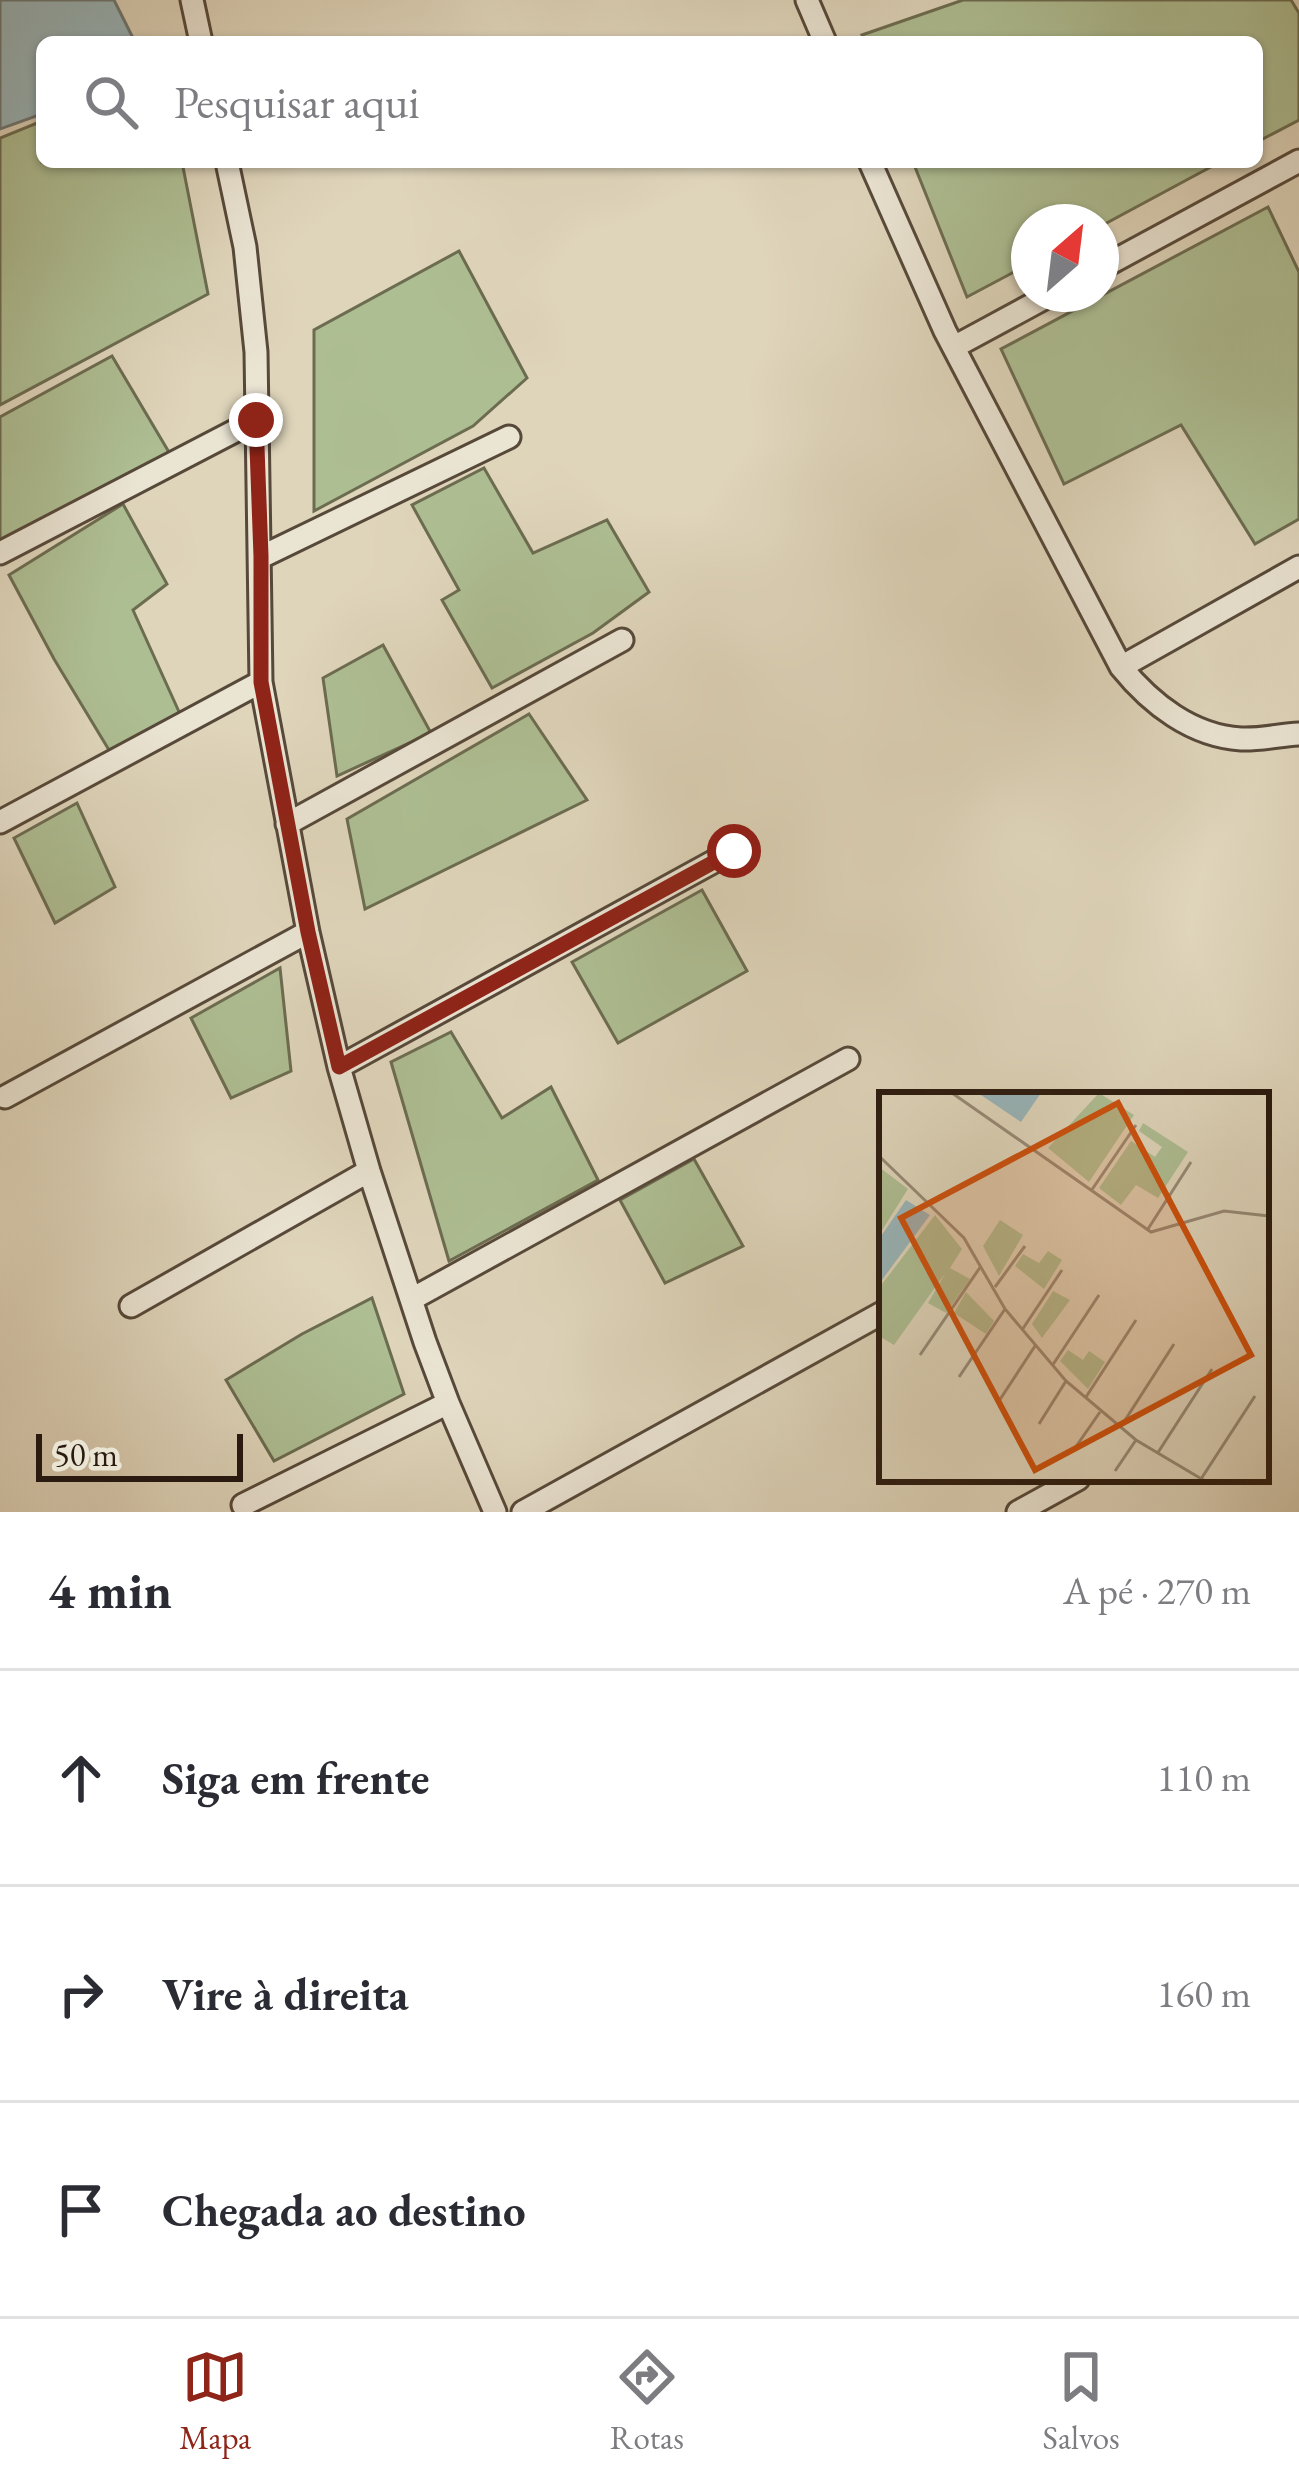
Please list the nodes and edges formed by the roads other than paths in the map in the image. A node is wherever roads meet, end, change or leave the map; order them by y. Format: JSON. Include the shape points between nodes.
{"nodes":[{"id":1,"x":192,"y":0,"type":"edge"},
{"id":2,"x":807,"y":0,"type":"edge"},
{"id":3,"x":200,"y":36,"type":"edge"},
{"id":4,"x":822,"y":36,"type":"edge"},
{"id":5,"x":1299,"y":161,"type":"edge"},
{"id":6,"x":228,"y":168,"type":"edge"},
{"id":7,"x":873,"y":168,"type":"edge"},
{"id":8,"x":1119,"y":258,"type":"edge"},
{"id":9,"x":1019,"y":312,"type":"edge"},
{"id":10,"x":954,"y":347,"type":"junction"},
{"id":11,"x":256,"y":420,"type":"junction"},
{"id":12,"x":509,"y":437,"type":"dead end"},
{"id":13,"x":0,"y":553,"type":"edge"},
{"id":14,"x":261,"y":556,"type":"junction"},
{"id":15,"x":1299,"y":567,"type":"edge"},
{"id":16,"x":622,"y":640,"type":"dead end"},
{"id":17,"x":1121,"y":667,"type":"junction"},
{"id":18,"x":261,"y":682,"type":"junction"},
{"id":19,"x":1299,"y":734,"type":"edge"},
{"id":20,"x":0,"y":822,"type":"edge"},
{"id":21,"x":287,"y":824,"type":"junction"},
{"id":22,"x":734,"y":851,"type":"dead end"},
{"id":23,"x":308,"y":932,"type":"junction"},
{"id":24,"x":848,"y":1060,"type":"dead end"},
{"id":25,"x":339,"y":1067,"type":"junction"},
{"id":26,"x":4,"y":1097,"type":"dead end"},
{"id":27,"x":369,"y":1171,"type":"junction"},
{"id":28,"x":412,"y":1299,"type":"junction"},
{"id":29,"x":131,"y":1306,"type":"dead end"},
{"id":30,"x":879,"y":1315,"type":"edge"},
{"id":31,"x":448,"y":1403,"type":"junction"},
{"id":32,"x":1073,"y":1482,"type":"edge"},
{"id":33,"x":243,"y":1505,"type":"dead end"},
{"id":34,"x":495,"y":1512,"type":"edge"},
{"id":35,"x":523,"y":1512,"type":"edge"},
{"id":36,"x":1018,"y":1512,"type":"edge"}],
"edges":[{"from":1,"to":3,"type":"street"},
{"from":2,"to":4,"type":"street"},
{"from":5,"to":8,"type":"street"},
{"from":6,"to":11,"type":"street","via":[[245,247]]},
{"from":7,"to":10,"type":"street"},
{"from":9,"to":10,"type":"street"},
{"from":10,"to":17,"type":"street"},
{"from":11,"to":13,"type":"street"},
{"from":11,"to":14,"type":"street"},
{"from":12,"to":14,"type":"street"},
{"from":14,"to":18,"type":"street"},
{"from":15,"to":17,"type":"street"},
{"from":16,"to":21,"type":"street"},
{"from":17,"to":19,"type":"street","via":[[1153,702],[1195,727],[1244,740]]},
{"from":18,"to":20,"type":"street"},
{"from":18,"to":21,"type":"street"},
{"from":21,"to":23,"type":"street"},
{"from":22,"to":25,"type":"street"},
{"from":23,"to":25,"type":"street"},
{"from":23,"to":26,"type":"street"},
{"from":24,"to":28,"type":"street"},
{"from":25,"to":27,"type":"street"},
{"from":27,"to":28,"type":"street"},
{"from":27,"to":29,"type":"street"},
{"from":28,"to":31,"type":"street"},
{"from":30,"to":35,"type":"street"},
{"from":31,"to":33,"type":"street"},
{"from":31,"to":34,"type":"street"},
{"from":32,"to":36,"type":"street"}]}
